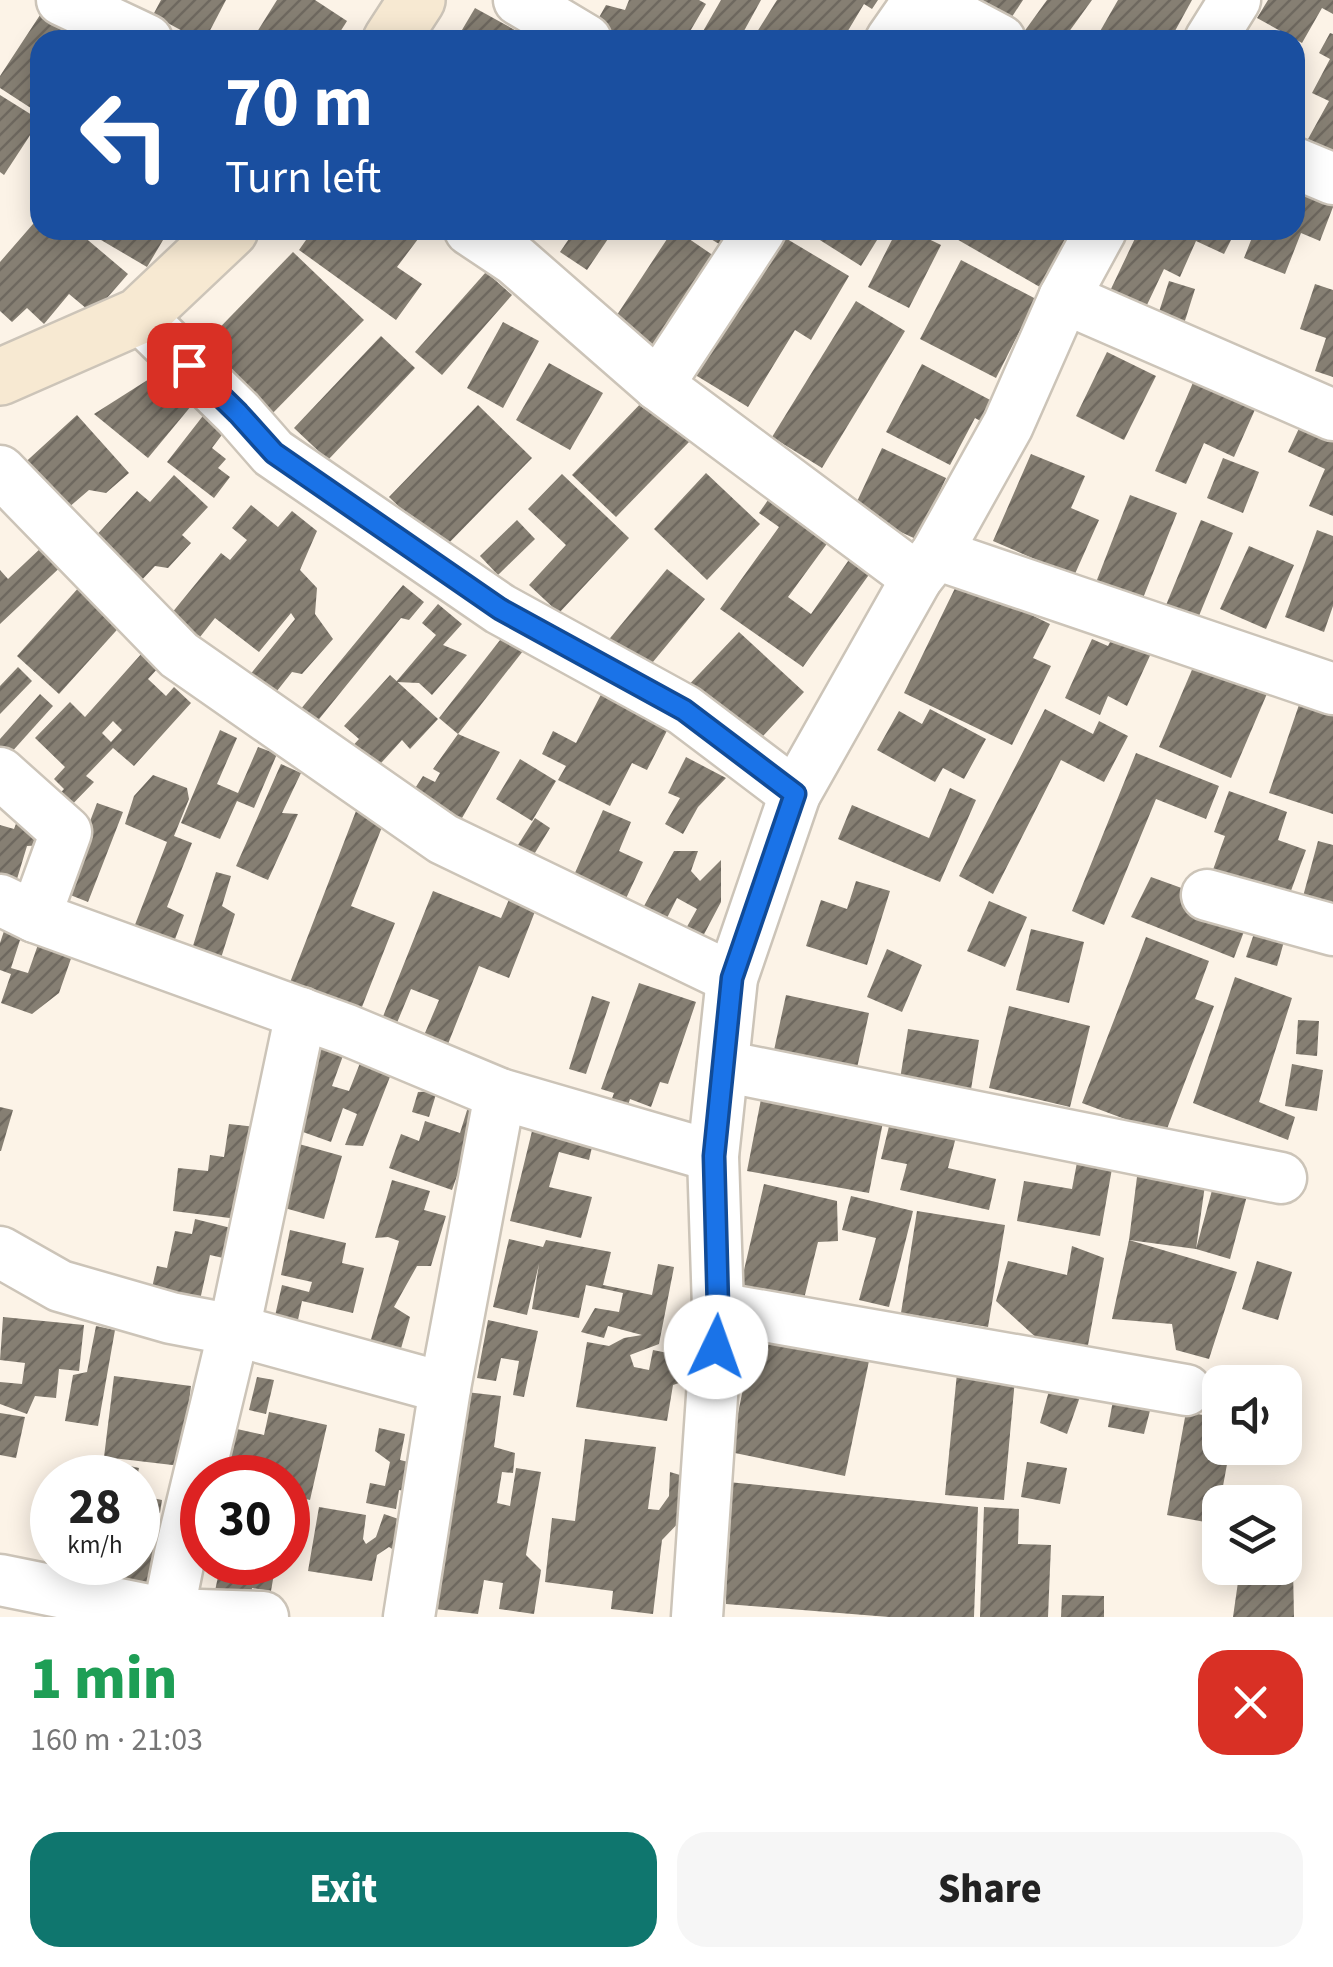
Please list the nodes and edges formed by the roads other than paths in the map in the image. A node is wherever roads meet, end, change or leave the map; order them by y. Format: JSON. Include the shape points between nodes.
{"nodes":[{"id":1,"x":62,"y":0,"type":"edge"},
{"id":2,"x":416,"y":0,"type":"edge"},
{"id":3,"x":519,"y":0,"type":"edge"},
{"id":4,"x":922,"y":0,"type":"edge"},
{"id":5,"x":1235,"y":0,"type":"edge"},
{"id":6,"x":125,"y":30,"type":"edge"},
{"id":7,"x":397,"y":30,"type":"edge"},
{"id":8,"x":569,"y":30,"type":"edge"},
{"id":9,"x":899,"y":30,"type":"edge"},
{"id":10,"x":980,"y":30,"type":"edge"},
{"id":11,"x":1216,"y":30,"type":"edge"},
{"id":12,"x":1305,"y":167,"type":"edge"},
{"id":13,"x":1333,"y":179,"type":"edge"},
{"id":14,"x":219,"y":240,"type":"edge"},
{"id":15,"x":485,"y":240,"type":"edge"},
{"id":16,"x":753,"y":240,"type":"edge"},
{"id":17,"x":1095,"y":240,"type":"edge"},
{"id":18,"x":1064,"y":298,"type":"junction"},
{"id":19,"x":139,"y":316,"type":"junction"},
{"id":20,"x":0,"y":377,"type":"edge"},
{"id":21,"x":658,"y":384,"type":"junction"},
{"id":22,"x":1333,"y":414,"type":"edge"},
{"id":23,"x":0,"y":471,"type":"edge"},
{"id":24,"x":926,"y":566,"type":"junction"},
{"id":25,"x":1333,"y":689,"type":"edge"},
{"id":26,"x":0,"y":774,"type":"edge"},
{"id":27,"x":795,"y":794,"type":"junction"},
{"id":28,"x":1207,"y":895,"type":"dead end"},
{"id":29,"x":18,"y":908,"type":"edge"},
{"id":30,"x":1333,"y":930,"type":"edge"},
{"id":31,"x":732,"y":978,"type":"junction"},
{"id":32,"x":301,"y":1014,"type":"junction"},
{"id":33,"x":723,"y":1066,"type":"junction"},
{"id":34,"x":500,"y":1094,"type":"junction"},
{"id":35,"x":714,"y":1156,"type":"junction"},
{"id":36,"x":1281,"y":1178,"type":"dead end"},
{"id":37,"x":0,"y":1252,"type":"edge"},
{"id":38,"x":718,"y":1308,"type":"junction"},
{"id":39,"x":234,"y":1330,"type":"junction"},
{"id":40,"x":445,"y":1388,"type":"junction"},
{"id":41,"x":1186,"y":1390,"type":"dead end"},
{"id":42,"x":0,"y":1580,"type":"edge"},
{"id":43,"x":168,"y":1614,"type":"junction"},
{"id":44,"x":263,"y":1617,"type":"edge"},
{"id":45,"x":409,"y":1617,"type":"edge"},
{"id":46,"x":697,"y":1617,"type":"edge"}],
"edges":[{"from":1,"to":6,"type":"street"},
{"from":2,"to":7,"type":"street"},
{"from":3,"to":8,"type":"street"},
{"from":4,"to":9,"type":"street"},
{"from":4,"to":10,"type":"street"},
{"from":5,"to":11,"type":"street"},
{"from":12,"to":13,"type":"street"},
{"from":14,"to":19,"type":"street"},
{"from":15,"to":21,"type":"street"},
{"from":16,"to":21,"type":"street"},
{"from":17,"to":18,"type":"street"},
{"from":18,"to":22,"type":"street"},
{"from":18,"to":24,"type":"street","via":[[1008,425]]},
{"from":19,"to":20,"type":"street"},
{"from":19,"to":27,"type":"street","via":[[274,453],[500,609],[684,710]]},
{"from":21,"to":24,"type":"street"},
{"from":23,"to":31,"type":"street","via":[[178,655],[444,838]]},
{"from":24,"to":25,"type":"street"},
{"from":24,"to":27,"type":"street"},
{"from":26,"to":29,"type":"street","via":[[66,832]]},
{"from":27,"to":31,"type":"street"},
{"from":28,"to":30,"type":"street"},
{"from":29,"to":32,"type":"street"},
{"from":31,"to":33,"type":"street"},
{"from":32,"to":34,"type":"street"},
{"from":32,"to":39,"type":"street"},
{"from":33,"to":35,"type":"street"},
{"from":33,"to":36,"type":"street"},
{"from":34,"to":35,"type":"street"},
{"from":34,"to":40,"type":"street"},
{"from":35,"to":38,"type":"street"},
{"from":37,"to":39,"type":"street","via":[[60,1286]]},
{"from":38,"to":41,"type":"street"},
{"from":38,"to":46,"type":"street"},
{"from":39,"to":40,"type":"street"},
{"from":39,"to":43,"type":"street"},
{"from":40,"to":45,"type":"street"},
{"from":42,"to":43,"type":"street"},
{"from":43,"to":44,"type":"street"}]}
